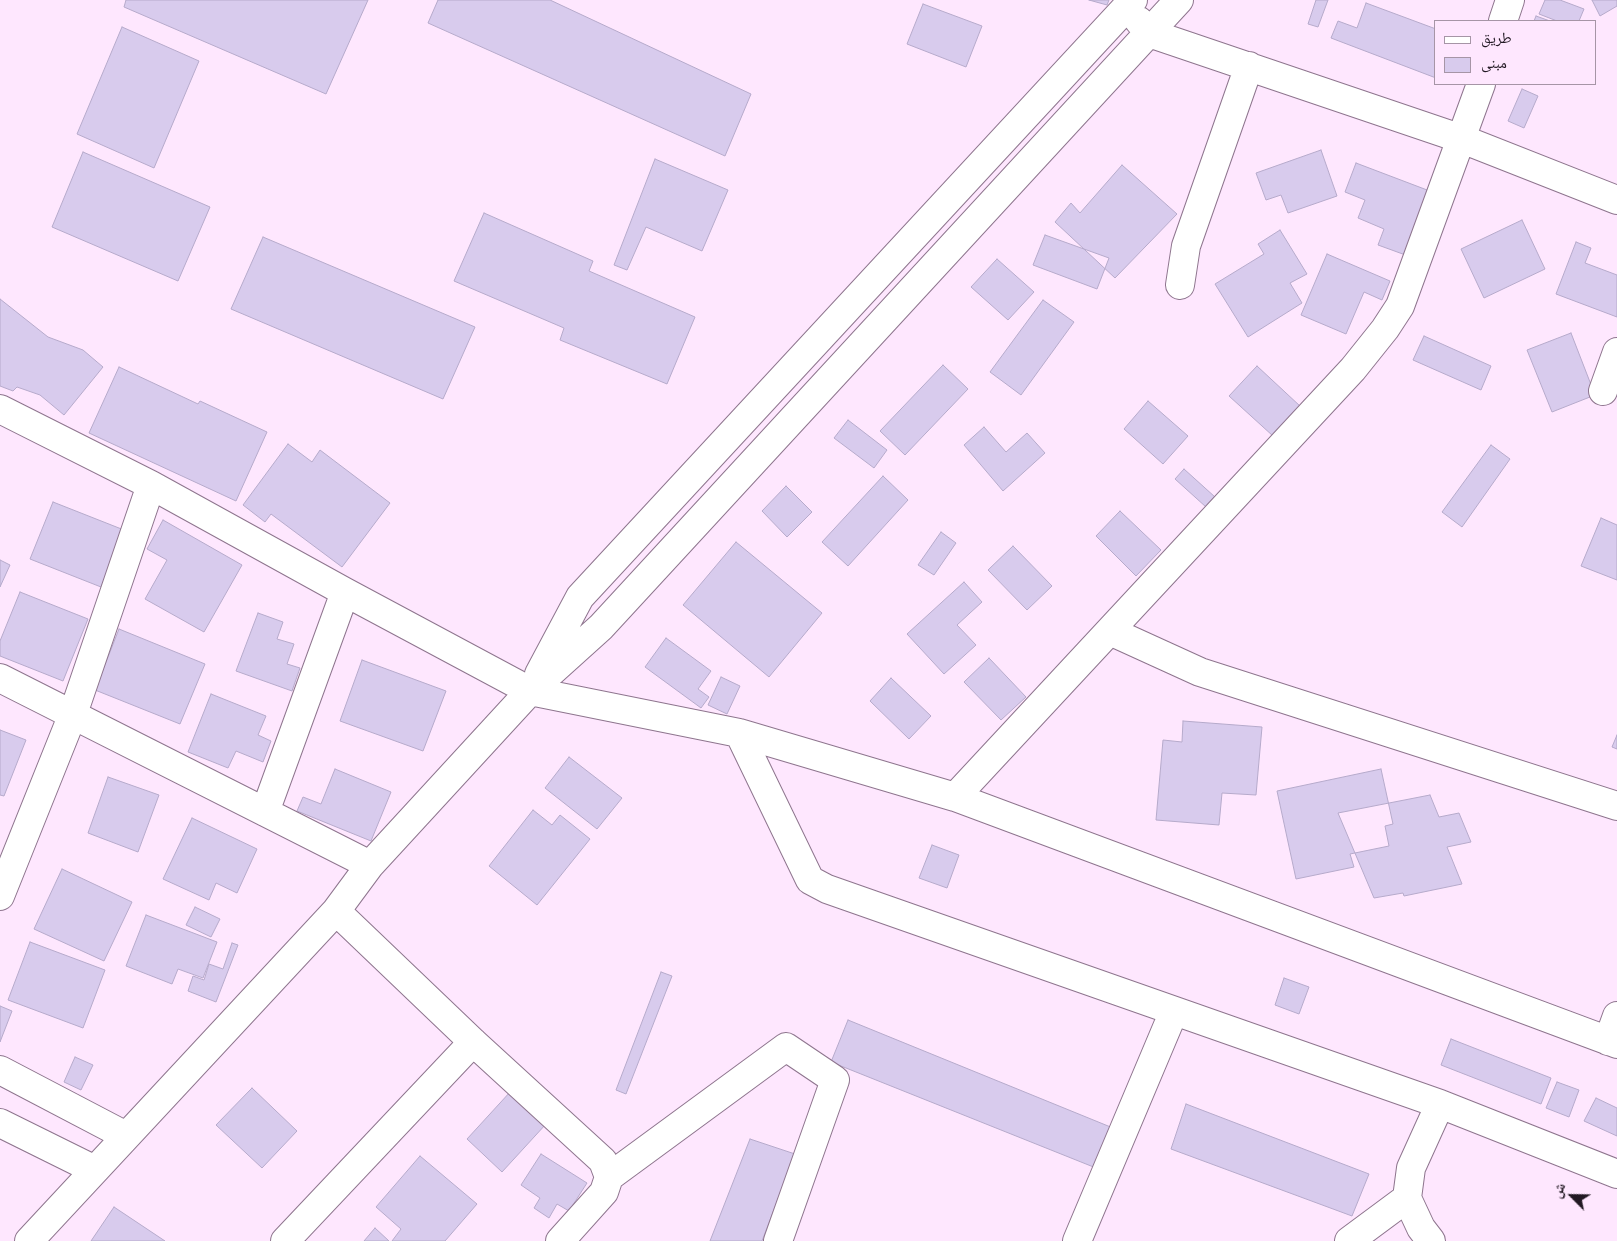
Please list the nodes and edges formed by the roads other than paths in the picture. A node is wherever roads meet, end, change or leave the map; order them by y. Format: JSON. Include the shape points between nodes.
{"nodes":[{"id":1,"x":1180,"y":0,"type":"edge"},
{"id":2,"x":1510,"y":0,"type":"edge"},
{"id":3,"x":1131,"y":3,"type":"edge"},
{"id":4,"x":1502,"y":20,"type":"edge"},
{"id":5,"x":1149,"y":33,"type":"junction"},
{"id":6,"x":1249,"y":66,"type":"junction"},
{"id":7,"x":1481,"y":85,"type":"edge"},
{"id":8,"x":1462,"y":139,"type":"junction"},
{"id":9,"x":1617,"y":200,"type":"edge"},
{"id":10,"x":1180,"y":285,"type":"dead end"},
{"id":11,"x":1617,"y":352,"type":"edge"},
{"id":12,"x":1603,"y":390,"type":"dead end"},
{"id":13,"x":0,"y":409,"type":"edge"},
{"id":14,"x":151,"y":485,"type":"junction"},
{"id":15,"x":345,"y":592,"type":"junction"},
{"id":16,"x":1110,"y":631,"type":"junction"},
{"id":17,"x":0,"y":678,"type":"edge"},
{"id":18,"x":530,"y":691,"type":"junction"},
{"id":19,"x":73,"y":714,"type":"junction"},
{"id":20,"x":739,"y":733,"type":"junction"},
{"id":21,"x":955,"y":798,"type":"junction"},
{"id":22,"x":1617,"y":806,"type":"edge"},
{"id":23,"x":265,"y":812,"type":"junction"},
{"id":24,"x":370,"y":865,"type":"junction"},
{"id":25,"x":0,"y":896,"type":"edge"},
{"id":26,"x":336,"y":911,"type":"junction"},
{"id":27,"x":1174,"y":1011,"type":"junction"},
{"id":28,"x":1614,"y":1034,"type":"edge"},
{"id":29,"x":473,"y":1042,"type":"junction"},
{"id":30,"x":0,"y":1070,"type":"edge"},
{"id":31,"x":1440,"y":1104,"type":"junction"},
{"id":32,"x":0,"y":1123,"type":"edge"},
{"id":33,"x":126,"y":1136,"type":"junction"},
{"id":34,"x":95,"y":1170,"type":"junction"},
{"id":35,"x":1617,"y":1174,"type":"edge"},
{"id":36,"x":609,"y":1177,"type":"junction"},
{"id":37,"x":1407,"y":1198,"type":"junction"},
{"id":38,"x":29,"y":1241,"type":"edge"},
{"id":39,"x":285,"y":1241,"type":"edge"},
{"id":40,"x":560,"y":1241,"type":"edge"},
{"id":41,"x":778,"y":1241,"type":"edge"},
{"id":42,"x":1077,"y":1241,"type":"edge"},
{"id":43,"x":1349,"y":1241,"type":"edge"},
{"id":44,"x":1431,"y":1241,"type":"edge"}],
"edges":[{"from":1,"to":5,"type":"street"},
{"from":2,"to":4,"type":"street"},
{"from":3,"to":5,"type":"street"},
{"from":3,"to":18,"type":"street","via":[[580,597]]},
{"from":5,"to":6,"type":"street"},
{"from":5,"to":18,"type":"street","via":[[601,627]]},
{"from":6,"to":8,"type":"street"},
{"from":6,"to":10,"type":"street","via":[[1186,246]]},
{"from":7,"to":8,"type":"street"},
{"from":8,"to":9,"type":"street"},
{"from":8,"to":16,"type":"street","via":[[1400,306],[1385,329],[1353,370]]},
{"from":11,"to":12,"type":"street"},
{"from":13,"to":14,"type":"street"},
{"from":14,"to":15,"type":"street"},
{"from":14,"to":19,"type":"street"},
{"from":15,"to":18,"type":"street"},
{"from":15,"to":23,"type":"street"},
{"from":16,"to":21,"type":"street"},
{"from":16,"to":22,"type":"street","via":[[1200,672]]},
{"from":17,"to":19,"type":"street"},
{"from":18,"to":20,"type":"street"},
{"from":18,"to":24,"type":"street"},
{"from":19,"to":23,"type":"street"},
{"from":19,"to":25,"type":"street"},
{"from":20,"to":21,"type":"street"},
{"from":20,"to":27,"type":"street","via":[[810,880],[827,889]]},
{"from":21,"to":28,"type":"street"},
{"from":23,"to":24,"type":"street"},
{"from":24,"to":26,"type":"street"},
{"from":26,"to":29,"type":"street"},
{"from":26,"to":33,"type":"street"},
{"from":27,"to":31,"type":"street"},
{"from":27,"to":42,"type":"street"},
{"from":29,"to":36,"type":"street","via":[[591,1150],[602,1161]]},
{"from":29,"to":39,"type":"street"},
{"from":30,"to":33,"type":"street"},
{"from":31,"to":35,"type":"street"},
{"from":31,"to":37,"type":"street","via":[[1412,1168]]},
{"from":32,"to":34,"type":"street"},
{"from":33,"to":34,"type":"street"},
{"from":34,"to":38,"type":"street"},
{"from":36,"to":40,"type":"street","via":[[604,1192]]},
{"from":36,"to":41,"type":"street","via":[[786,1047],[835,1080]]},
{"from":37,"to":43,"type":"street"},
{"from":37,"to":44,"type":"street"}]}
